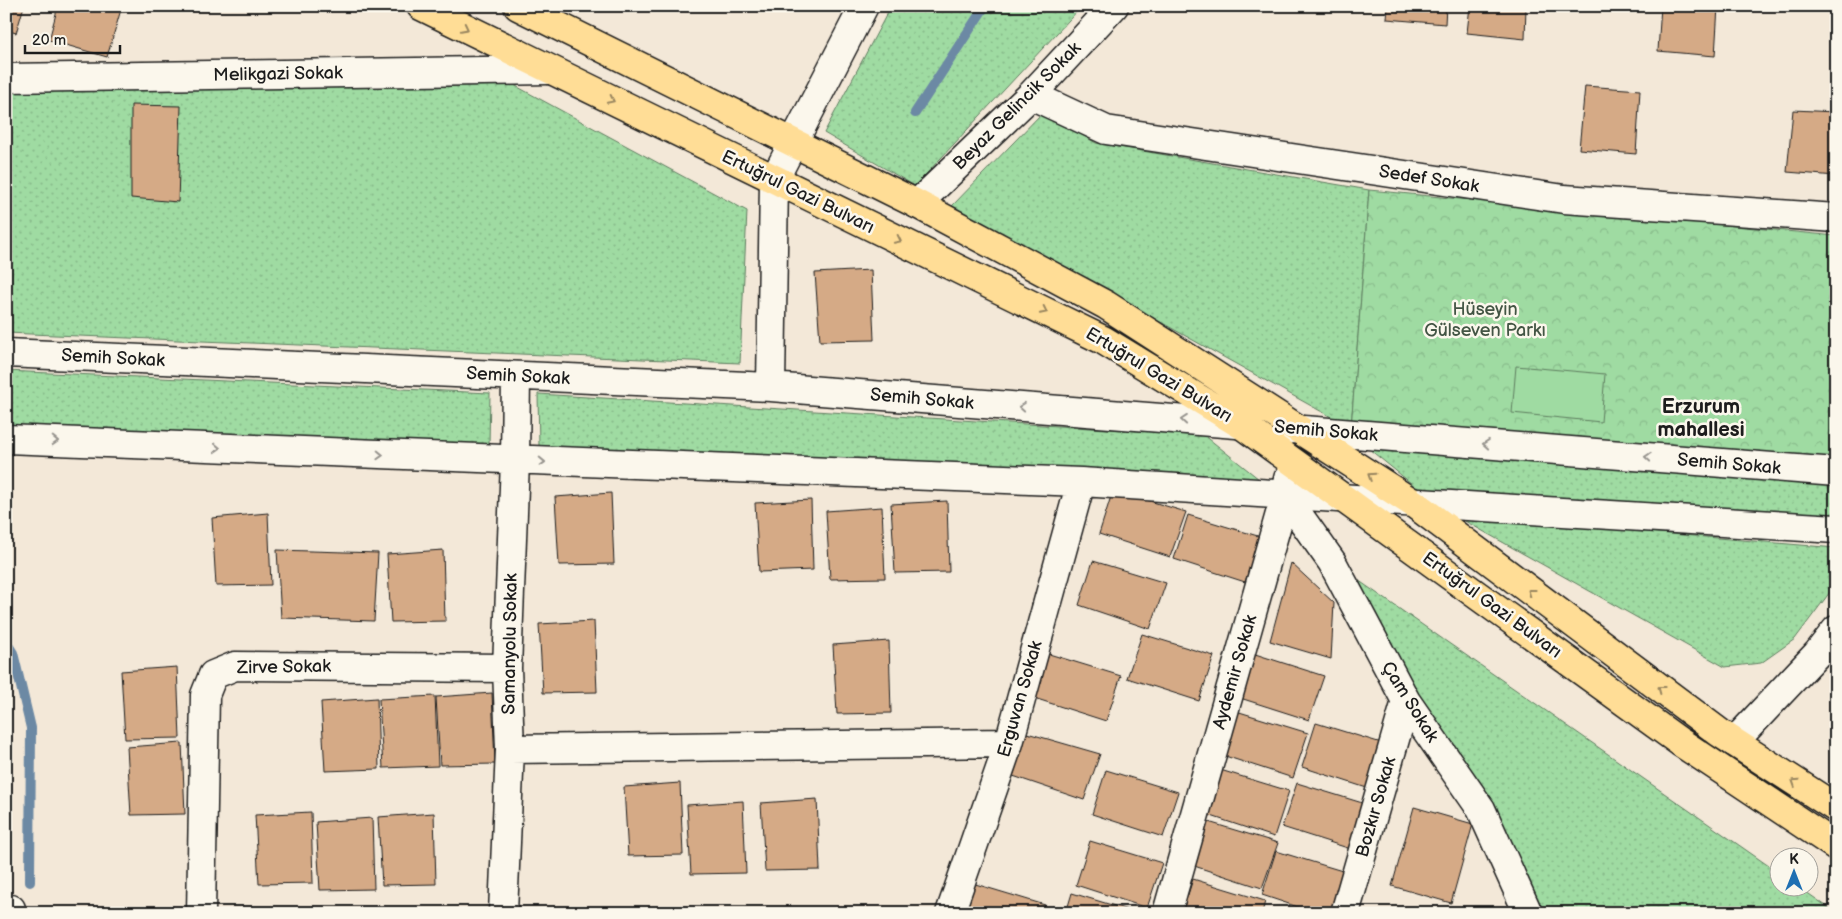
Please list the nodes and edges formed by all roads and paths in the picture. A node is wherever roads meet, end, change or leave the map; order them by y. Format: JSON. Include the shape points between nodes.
{"nodes":[{"id":1,"x":421,"y":6,"type":"edge"},
{"id":2,"x":518,"y":6,"type":"edge"},
{"id":3,"x":864,"y":6,"type":"edge"},
{"id":4,"x":1114,"y":6,"type":"edge"},
{"id":5,"x":549,"y":70,"type":"junction"},
{"id":6,"x":6,"y":78,"type":"edge"},
{"id":7,"x":1031,"y":95,"type":"junction"},
{"id":8,"x":793,"y":141,"type":"junction"},
{"id":9,"x":774,"y":180,"type":"junction"},
{"id":10,"x":918,"y":204,"type":"junction"},
{"id":11,"x":1836,"y":218,"type":"edge"},
{"id":12,"x":6,"y":353,"type":"edge"},
{"id":13,"x":516,"y":376,"type":"junction"},
{"id":14,"x":771,"y":387,"type":"junction"},
{"id":15,"x":1242,"y":425,"type":"junction"},
{"id":16,"x":1299,"y":430,"type":"junction"},
{"id":17,"x":6,"y":439,"type":"edge"},
{"id":18,"x":515,"y":461,"type":"junction"},
{"id":19,"x":1292,"y":461,"type":"junction"},
{"id":20,"x":1836,"y":472,"type":"edge"},
{"id":21,"x":1081,"y":482,"type":"junction"},
{"id":22,"x":1285,"y":496,"type":"junction"},
{"id":23,"x":1347,"y":499,"type":"junction"},
{"id":24,"x":1413,"y":503,"type":"junction"},
{"id":25,"x":1836,"y":529,"type":"edge"},
{"id":26,"x":1836,"y":630,"type":"edge"},
{"id":27,"x":507,"y":668,"type":"junction"},
{"id":28,"x":1406,"y":701,"type":"junction"},
{"id":29,"x":1734,"y":742,"type":"junction"},
{"id":30,"x":1009,"y":743,"type":"junction"},
{"id":31,"x":510,"y":749,"type":"junction"},
{"id":32,"x":1836,"y":808,"type":"edge"},
{"id":33,"x":1836,"y":846,"type":"edge"},
{"id":34,"x":6,"y":910,"type":"edge"},
{"id":35,"x":11,"y":913,"type":"edge"},
{"id":36,"x":201,"y":913,"type":"edge"},
{"id":37,"x":503,"y":913,"type":"edge"},
{"id":38,"x":950,"y":913,"type":"edge"},
{"id":39,"x":1167,"y":913,"type":"edge"},
{"id":40,"x":1345,"y":913,"type":"edge"},
{"id":41,"x":1528,"y":913,"type":"edge"}],
"edges":[{"from":1,"to":5,"type":"main road","name":"Ertuğrul Gazi Bulvarı","one_way":true},
{"from":2,"to":8,"type":"main road","name":"Ertuğrul Gazi Bulvarı"},
{"from":3,"to":8,"type":"street"},
{"from":4,"to":7,"type":"street","name":"Beyaz Gelincik Sokak"},
{"from":5,"to":6,"type":"street","name":"Melikgazi Sokak"},
{"from":5,"to":9,"type":"main road","name":"Ertuğrul Gazi Bulvarı","one_way":true},
{"from":7,"to":10,"type":"street","name":"Beyaz Gelincik Sokak"},
{"from":7,"to":11,"type":"street","name":"Sedef Sokak","via":[[1116,132],[1564,199]]},
{"from":8,"to":9,"type":"street"},
{"from":8,"to":10,"type":"main road","name":"Ertuğrul Gazi Bulvarı"},
{"from":9,"to":14,"type":"street"},
{"from":9,"to":15,"type":"main road","name":"Ertuğrul Gazi Bulvarı","one_way":true,"via":[[1103,340]]},
{"from":10,"to":16,"type":"main road","name":"Ertuğrul Gazi Bulvarı","via":[[1106,305]]},
{"from":12,"to":13,"type":"street","name":"Semih Sokak"},
{"from":13,"to":14,"type":"street","name":"Semih Sokak"},
{"from":13,"to":18,"type":"street","name":"Samanyolu Sokak"},
{"from":15,"to":14,"type":"street","name":"Semih Sokak","one_way":true},
{"from":15,"to":16,"type":"street","name":"Semih Sokak"},
{"from":15,"to":19,"type":"main road","name":"Ertuğrul Gazi Bulvarı"},
{"from":16,"to":19,"type":"street","name":"Aydemir Sokak"},
{"from":20,"to":16,"type":"street","name":"Semih Sokak","one_way":true},
{"from":24,"to":16,"type":"main road","name":"Ertuğrul Gazi Bulvarı","one_way":true},
{"from":17,"to":18,"type":"street","one_way":true},
{"from":18,"to":21,"type":"street","one_way":true},
{"from":18,"to":27,"type":"street","name":"Samanyolu Sokak"},
{"from":19,"to":22,"type":"street","name":"Aydemir Sokak"},
{"from":19,"to":23,"type":"main road","name":"Ertuğrul Gazi Bulvarı"},
{"from":21,"to":22,"type":"street"},
{"from":21,"to":30,"type":"street","name":"Erguvan Sokak"},
{"from":22,"to":23,"type":"street"},
{"from":22,"to":28,"type":"street","name":"Çam Sokak","via":[[1332,562]]},
{"from":22,"to":39,"type":"street","name":"Aydemir Sokak"},
{"from":23,"to":24,"type":"street"},
{"from":23,"to":33,"type":"main road","name":"Ertuğrul Gazi Bulvarı","via":[[1680,742]]},
{"from":24,"to":25,"type":"street"},
{"from":29,"to":24,"type":"main road","name":"Ertuğrul Gazi Bulvarı","one_way":true},
{"from":26,"to":29,"type":"street"},
{"from":27,"to":31,"type":"street","name":"Samanyolu Sokak"},
{"from":27,"to":36,"type":"street","name":"Zirve Sokak","via":[[235,666],[212,675],[204,695]]},
{"from":28,"to":40,"type":"street","name":"Bozkır Sokak"},
{"from":28,"to":41,"type":"street","name":"Çam Sokak","via":[[1482,809]]},
{"from":32,"to":29,"type":"main road","name":"Ertuğrul Gazi Bulvarı","one_way":true},
{"from":30,"to":31,"type":"street"},
{"from":30,"to":38,"type":"street","name":"Erguvan Sokak"},
{"from":31,"to":37,"type":"street","name":"Samanyolu Sokak"},
{"from":34,"to":35,"type":"street","via":[[11,910]]}]}
